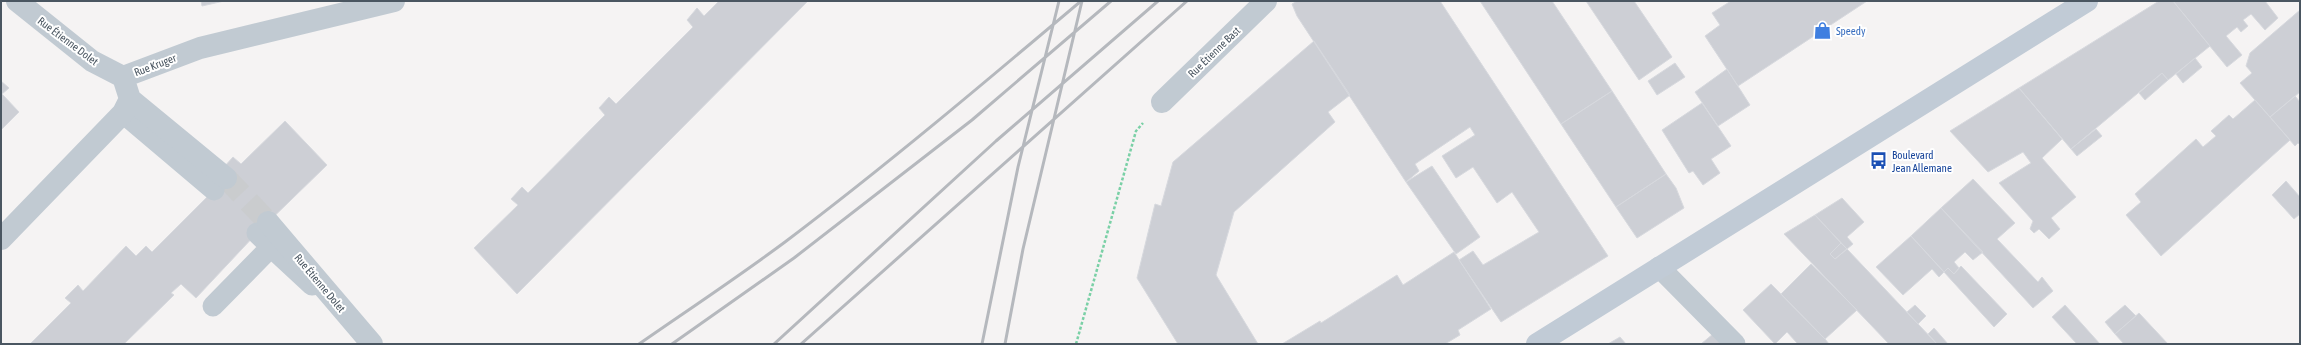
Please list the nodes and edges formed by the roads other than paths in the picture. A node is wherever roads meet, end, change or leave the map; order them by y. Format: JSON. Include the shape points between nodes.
{"nodes":[{"id":1,"x":17,"y":1,"type":"edge"},
{"id":2,"x":394,"y":1,"type":"edge"},
{"id":3,"x":1266,"y":1,"type":"edge"},
{"id":4,"x":2087,"y":1,"type":"edge"},
{"id":5,"x":123,"y":78,"type":"junction"},
{"id":6,"x":1162,"y":102,"type":"road end"},
{"id":7,"x":127,"y":106,"type":"junction"},
{"id":8,"x":220,"y":184,"type":"tunnel mouth"},
{"id":9,"x":266,"y":234,"type":"joint"},
{"id":10,"x":1,"y":239,"type":"edge"},
{"id":11,"x":1659,"y":267,"type":"junction"},
{"id":12,"x":213,"y":306,"type":"dead end"},
{"id":13,"x":370,"y":342,"type":"edge"},
{"id":14,"x":1537,"y":344,"type":"edge"},
{"id":15,"x":1735,"y":344,"type":"edge"}],
"edges":[{"from":1,"to":5,"type":"street","name":"Rue Étienne Dolet","via":[[92,61]]},
{"from":2,"to":5,"type":"street","name":"Rue Kruger","via":[[200,48]]},
{"from":3,"to":6,"type":"street","name":"Rue Étienne Bast"},
{"from":4,"to":11,"type":"main road"},
{"from":5,"to":7,"type":"street","name":"Rue Kruger"},
{"from":7,"to":8,"type":"street"},
{"from":7,"to":10,"type":"street"},
{"from":9,"to":12,"type":"lane"},
{"from":9,"to":13,"type":"street","name":"Rue Étienne Dolet"},
{"from":11,"to":14,"type":"main road"},
{"from":11,"to":15,"type":"lane"}]}
